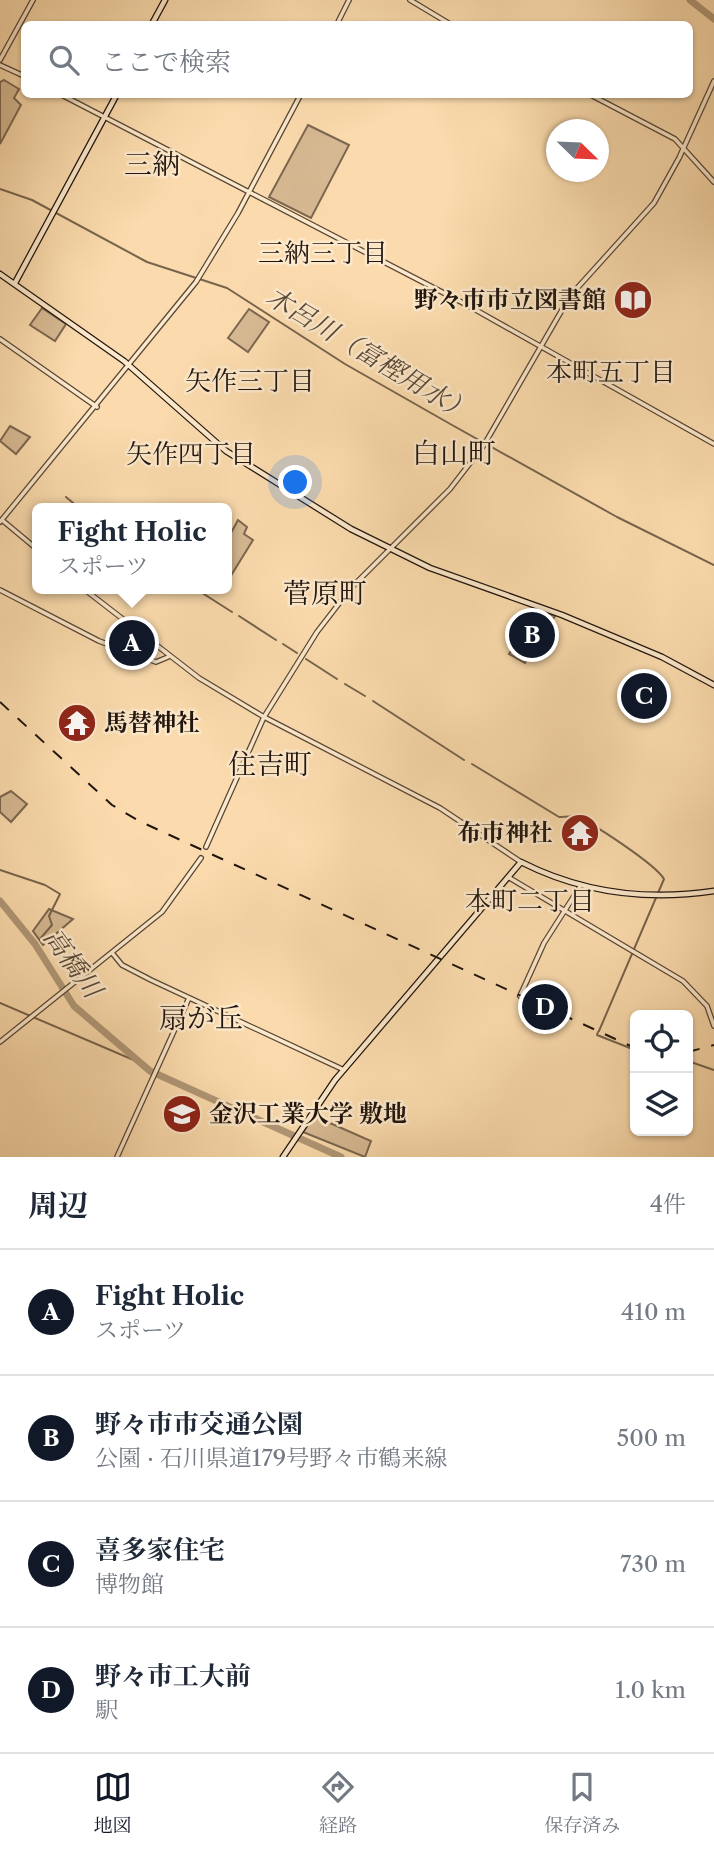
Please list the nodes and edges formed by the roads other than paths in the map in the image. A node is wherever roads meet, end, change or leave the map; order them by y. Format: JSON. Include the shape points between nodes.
{"nodes":[{"id":1,"x":33,"y":0,"type":"edge"},
{"id":2,"x":165,"y":0,"type":"edge"},
{"id":3,"x":349,"y":0,"type":"edge"},
{"id":4,"x":410,"y":0,"type":"edge"},
{"id":5,"x":22,"y":21,"type":"edge"},
{"id":6,"x":154,"y":21,"type":"edge"},
{"id":7,"x":338,"y":21,"type":"edge"},
{"id":8,"x":445,"y":21,"type":"edge"},
{"id":9,"x":21,"y":23,"type":"edge"},
{"id":10,"x":0,"y":62,"type":"edge"},
{"id":11,"x":21,"y":74,"type":"edge"},
{"id":12,"x":714,"y":81,"type":"edge"},
{"id":13,"x":67,"y":98,"type":"edge"},
{"id":14,"x":115,"y":98,"type":"edge"},
{"id":15,"x":299,"y":98,"type":"edge"},
{"id":16,"x":597,"y":98,"type":"edge"},
{"id":17,"x":104,"y":118,"type":"junction"},
{"id":18,"x":683,"y":148,"type":"junction"},
{"id":19,"x":714,"y":182,"type":"edge"},
{"id":20,"x":248,"y":193,"type":"junction"},
{"id":21,"x":0,"y":274,"type":"edge"},
{"id":22,"x":15,"y":283,"type":"junction"},
{"id":23,"x":0,"y":339,"type":"edge"},
{"id":24,"x":542,"y":347,"type":"junction"},
{"id":25,"x":130,"y":366,"type":"junction"},
{"id":26,"x":97,"y":407,"type":"junction"},
{"id":27,"x":714,"y":444,"type":"edge"},
{"id":28,"x":1,"y":520,"type":"edge"},
{"id":29,"x":32,"y":546,"type":"edge"},
{"id":30,"x":389,"y":549,"type":"junction"},
{"id":31,"x":0,"y":590,"type":"edge"},
{"id":32,"x":90,"y":594,"type":"edge"},
{"id":33,"x":168,"y":657,"type":"junction"},
{"id":34,"x":714,"y":685,"type":"edge"},
{"id":35,"x":264,"y":717,"type":"junction"},
{"id":36,"x":206,"y":847,"type":"dead end"},
{"id":37,"x":201,"y":858,"type":"dead end"},
{"id":38,"x":521,"y":862,"type":"junction"},
{"id":39,"x":508,"y":877,"type":"junction"},
{"id":40,"x":581,"y":885,"type":"junction"},
{"id":41,"x":714,"y":891,"type":"edge"},
{"id":42,"x":563,"y":912,"type":"junction"},
{"id":43,"x":112,"y":954,"type":"junction"},
{"id":44,"x":520,"y":996,"type":"dead end"},
{"id":45,"x":189,"y":998,"type":"junction"},
{"id":46,"x":714,"y":1026,"type":"edge"},
{"id":47,"x":0,"y":1042,"type":"edge"},
{"id":48,"x":344,"y":1070,"type":"junction"},
{"id":49,"x":117,"y":1157,"type":"edge"},
{"id":50,"x":284,"y":1157,"type":"edge"}],
"edges":[{"from":1,"to":5,"type":"street"},
{"from":2,"to":6,"type":"main road"},
{"from":3,"to":7,"type":"street"},
{"from":4,"to":8,"type":"street"},
{"from":9,"to":10,"type":"street"},
{"from":10,"to":11,"type":"street"},
{"from":12,"to":18,"type":"street"},
{"from":13,"to":17,"type":"street"},
{"from":14,"to":17,"type":"main road"},
{"from":15,"to":20,"type":"street"},
{"from":16,"to":18,"type":"street","via":[[675,139]]},
{"from":17,"to":20,"type":"street"},
{"from":17,"to":22,"type":"main road"},
{"from":18,"to":19,"type":"street"},
{"from":18,"to":24,"type":"street","via":[[654,203],[570,296]]},
{"from":20,"to":24,"type":"street"},
{"from":20,"to":25,"type":"street","via":[[199,278]]},
{"from":21,"to":22,"type":"main road"},
{"from":22,"to":25,"type":"main road"},
{"from":23,"to":26,"type":"street"},
{"from":24,"to":27,"type":"street"},
{"from":24,"to":30,"type":"street","via":[[486,443],[450,489]]},
{"from":25,"to":26,"type":"street"},
{"from":25,"to":30,"type":"main road","via":[[226,451],[312,507]]},
{"from":26,"to":28,"type":"street"},
{"from":28,"to":29,"type":"street"},
{"from":30,"to":34,"type":"main road","via":[[446,575],[562,615]]},
{"from":30,"to":35,"type":"street","via":[[333,609]]},
{"from":31,"to":33,"type":"street","via":[[99,641],[156,662]]},
{"from":32,"to":33,"type":"street"},
{"from":33,"to":35,"type":"street"},
{"from":35,"to":36,"type":"street"},
{"from":35,"to":38,"type":"street","via":[[440,808]]},
{"from":37,"to":43,"type":"street","via":[[162,912]]},
{"from":38,"to":39,"type":"main road"},
{"from":38,"to":40,"type":"main road"},
{"from":39,"to":42,"type":"street"},
{"from":39,"to":48,"type":"main road"},
{"from":40,"to":41,"type":"main road","via":[[657,896]]},
{"from":40,"to":42,"type":"street"},
{"from":42,"to":44,"type":"street","via":[[537,954]]},
{"from":42,"to":46,"type":"street","via":[[691,987],[707,1006]]},
{"from":43,"to":45,"type":"street","via":[[122,965]]},
{"from":43,"to":47,"type":"street"},
{"from":45,"to":48,"type":"street"},
{"from":45,"to":49,"type":"street"},
{"from":48,"to":50,"type":"main road"}]}
